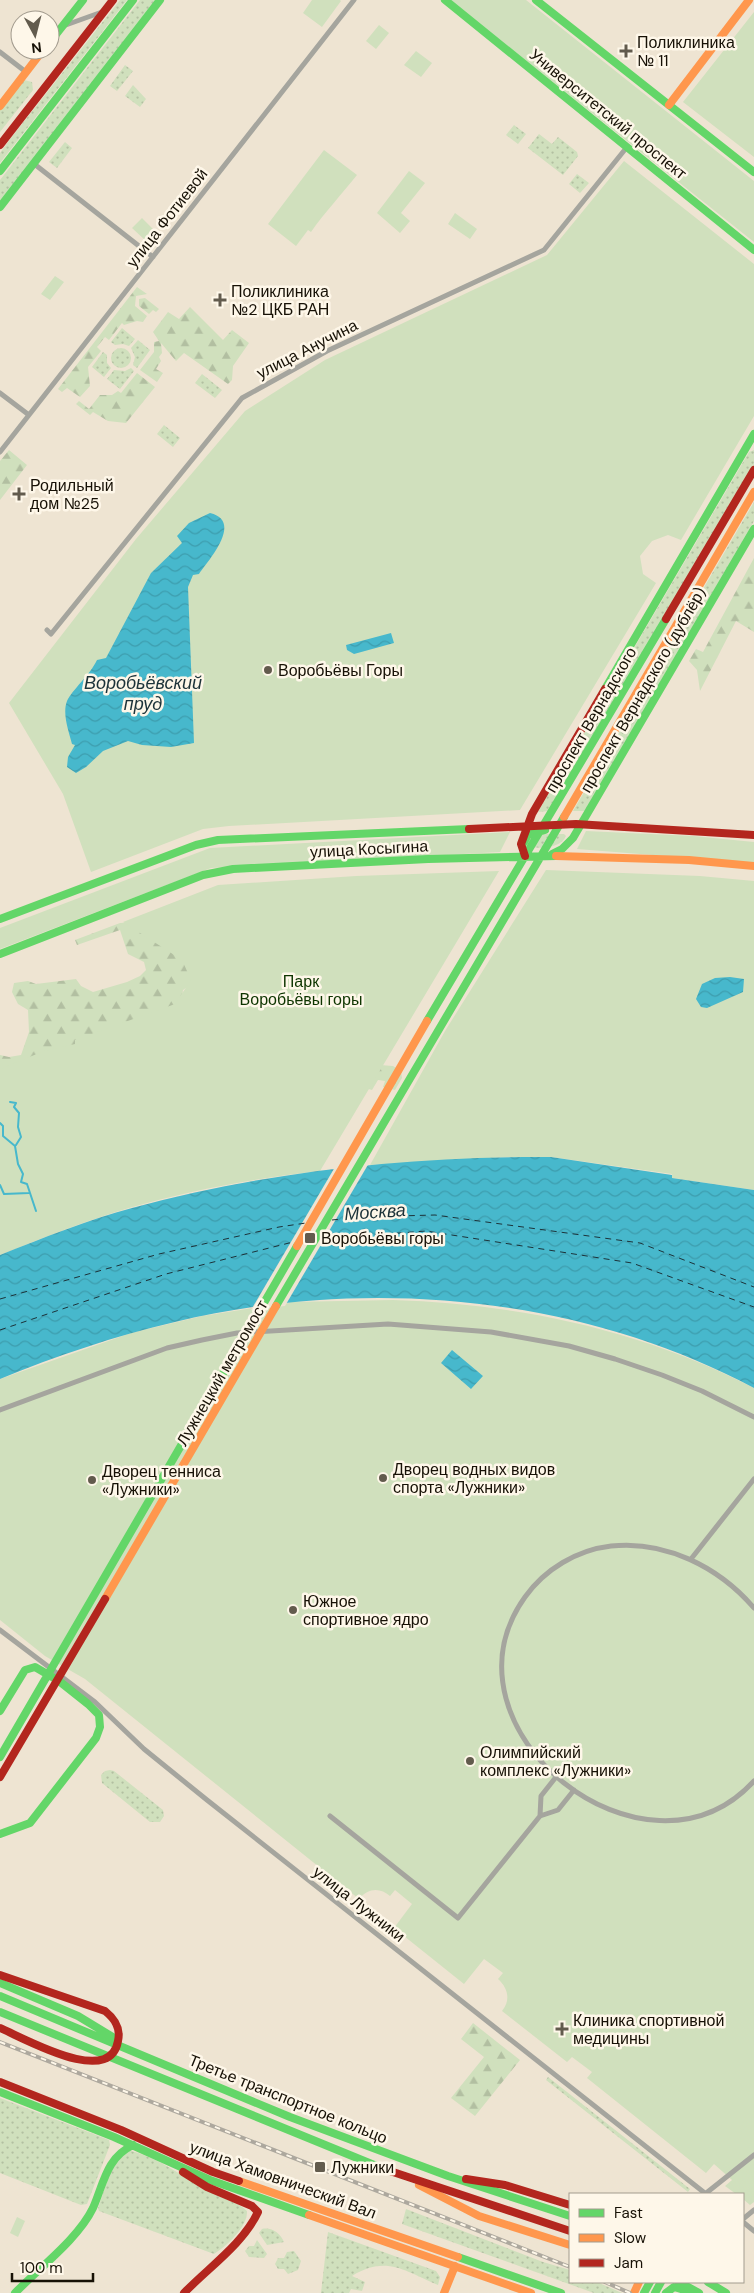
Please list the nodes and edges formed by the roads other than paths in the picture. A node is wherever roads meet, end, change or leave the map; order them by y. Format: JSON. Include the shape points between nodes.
{"nodes":[{"id":1,"x":83,"y":0,"type":"edge"},
{"id":2,"x":113,"y":0,"type":"edge"},
{"id":3,"x":133,"y":0,"type":"edge"},
{"id":4,"x":160,"y":0,"type":"edge"},
{"id":5,"x":354,"y":0,"type":"edge"},
{"id":6,"x":445,"y":0,"type":"edge"},
{"id":7,"x":536,"y":0,"type":"edge"},
{"id":8,"x":749,"y":0,"type":"edge"},
{"id":9,"x":105,"y":11,"type":"junction"},
{"id":10,"x":62,"y":26,"type":"junction"},
{"id":11,"x":60,"y":29,"type":"edge"},
{"id":12,"x":0,"y":52,"type":"edge"},
{"id":13,"x":35,"y":60,"type":"edge"},
{"id":14,"x":26,"y":72,"type":"junction"},
{"id":15,"x":669,"y":105,"type":"junction"},
{"id":16,"x":0,"y":106,"type":"edge"},
{"id":17,"x":0,"y":145,"type":"edge"},
{"id":18,"x":627,"y":147,"type":"junction"},
{"id":19,"x":33,"y":163,"type":"junction"},
{"id":20,"x":0,"y":171,"type":"edge"},
{"id":21,"x":754,"y":172,"type":"edge"},
{"id":22,"x":0,"y":207,"type":"edge"},
{"id":23,"x":754,"y":250,"type":"edge"},
{"id":24,"x":152,"y":257,"type":"junction"},
{"id":25,"x":0,"y":393,"type":"edge"},
{"id":26,"x":29,"y":415,"type":"junction"},
{"id":27,"x":754,"y":434,"type":"edge"},
{"id":28,"x":752,"y":443,"type":"edge"},
{"id":29,"x":0,"y":452,"type":"edge"},
{"id":30,"x":754,"y":470,"type":"edge"},
{"id":31,"x":754,"y":492,"type":"edge"},
{"id":32,"x":754,"y":529,"type":"edge"},
{"id":33,"x":47,"y":630,"type":"dead end"},
{"id":34,"x":566,"y":824,"type":"junction"},
{"id":35,"x":579,"y":824,"type":"junction"},
{"id":36,"x":528,"y":825,"type":"junction"},
{"id":37,"x":754,"y":835,"type":"edge"},
{"id":38,"x":566,"y":844,"type":"junction"},
{"id":39,"x":525,"y":856,"type":"junction"},
{"id":40,"x":548,"y":856,"type":"junction"},
{"id":41,"x":754,"y":866,"type":"edge"},
{"id":42,"x":0,"y":919,"type":"edge"},
{"id":43,"x":0,"y":954,"type":"edge"},
{"id":44,"x":450,"y":982,"type":"joint"},
{"id":45,"x":464,"y":985,"type":"joint"},
{"id":46,"x":0,"y":1410,"type":"edge"},
{"id":47,"x":754,"y":1417,"type":"edge"},
{"id":48,"x":754,"y":1479,"type":"edge"},
{"id":49,"x":691,"y":1559,"type":"junction"},
{"id":50,"x":754,"y":1608,"type":"edge"},
{"id":51,"x":0,"y":1630,"type":"edge"},
{"id":52,"x":36,"y":1657,"type":"junction"},
{"id":53,"x":25,"y":1670,"type":"junction"},
{"id":54,"x":0,"y":1712,"type":"edge"},
{"id":55,"x":0,"y":1757,"type":"edge"},
{"id":56,"x":1,"y":1775,"type":"edge"},
{"id":57,"x":556,"y":1777,"type":"junction"},
{"id":58,"x":754,"y":1781,"type":"edge"},
{"id":59,"x":574,"y":1790,"type":"junction"},
{"id":60,"x":330,"y":1816,"type":"dead end"},
{"id":61,"x":540,"y":1816,"type":"junction"},
{"id":62,"x":0,"y":1834,"type":"edge"},
{"id":63,"x":0,"y":1975,"type":"edge"},
{"id":64,"x":0,"y":1983,"type":"edge"},
{"id":65,"x":0,"y":1996,"type":"edge"},
{"id":66,"x":0,"y":2012,"type":"edge"},
{"id":67,"x":0,"y":2028,"type":"edge"},
{"id":68,"x":144,"y":2056,"type":"junction"},
{"id":69,"x":0,"y":2082,"type":"edge"},
{"id":70,"x":0,"y":2092,"type":"edge"},
{"id":71,"x":114,"y":2127,"type":"junction"},
{"id":72,"x":117,"y":2138,"type":"junction"},
{"id":73,"x":133,"y":2145,"type":"junction"},
{"id":74,"x":754,"y":2155,"type":"edge"},
{"id":75,"x":113,"y":2160,"type":"junction"},
{"id":76,"x":167,"y":2161,"type":"junction"},
{"id":77,"x":448,"y":2176,"type":"junction"},
{"id":78,"x":404,"y":2177,"type":"junction"},
{"id":79,"x":704,"y":2193,"type":"edge"},
{"id":80,"x":706,"y":2193,"type":"edge"},
{"id":81,"x":569,"y":2205,"type":"edge"},
{"id":82,"x":754,"y":2210,"type":"edge"},
{"id":83,"x":569,"y":2216,"type":"edge"},
{"id":84,"x":744,"y":2220,"type":"edge"},
{"id":85,"x":744,"y":2222,"type":"edge"},
{"id":86,"x":569,"y":2231,"type":"edge"},
{"id":87,"x":754,"y":2231,"type":"edge"},
{"id":88,"x":569,"y":2245,"type":"edge"},
{"id":89,"x":455,"y":2266,"type":"junction"},
{"id":90,"x":681,"y":2283,"type":"edge"},
{"id":91,"x":710,"y":2283,"type":"edge"},
{"id":92,"x":15,"y":2293,"type":"edge"},
{"id":93,"x":184,"y":2293,"type":"edge"},
{"id":94,"x":444,"y":2293,"type":"edge"},
{"id":95,"x":531,"y":2293,"type":"edge"},
{"id":96,"x":561,"y":2293,"type":"edge"},
{"id":97,"x":666,"y":2293,"type":"edge"},
{"id":98,"x":692,"y":2293,"type":"edge"},
{"id":99,"x":699,"y":2293,"type":"edge"},
{"id":100,"x":726,"y":2293,"type":"edge"}],
"edges":[{"from":1,"to":10,"type":"main road"},
{"from":2,"to":9,"type":"main road"},
{"from":3,"to":20,"type":"main road"},
{"from":4,"to":19,"type":"main road"},
{"from":5,"to":24,"type":"street","name":"улица Фотиевой"},
{"from":6,"to":18,"type":"main road","name":"Университетский проспект"},
{"from":7,"to":15,"type":"main road"},
{"from":8,"to":15,"type":"main road"},
{"from":9,"to":10,"type":"street"},
{"from":9,"to":17,"type":"main road"},
{"from":10,"to":11,"type":"main road"},
{"from":12,"to":14,"type":"street"},
{"from":13,"to":14,"type":"main road"},
{"from":14,"to":16,"type":"main road"},
{"from":15,"to":21,"type":"main road"},
{"from":18,"to":23,"type":"main road","name":"Университетский проспект"},
{"from":18,"to":33,"type":"street","name":"улица Анучина","via":[[544,250],[326,351],[242,398],[51,634]]},
{"from":19,"to":22,"type":"main road"},
{"from":19,"to":24,"type":"street"},
{"from":24,"to":26,"type":"street","name":"улица Фотиевой"},
{"from":25,"to":26,"type":"street"},
{"from":26,"to":29,"type":"street","name":"улица Фотиевой"},
{"from":27,"to":28,"type":"main road"},
{"from":28,"to":36,"type":"main road","name":"проспект Вернадского (дублёр)"},
{"from":30,"to":44,"type":"main road","name":"проспект Вернадского"},
{"from":31,"to":45,"type":"main road","name":"проспект Вернадского"},
{"from":32,"to":35,"type":"main road","name":"проспект Вернадского (дублёр)"},
{"from":34,"to":35,"type":"main road","name":"улица Косыгина"},
{"from":34,"to":36,"type":"main road","name":"улица Косыгина"},
{"from":34,"to":38,"type":"main road"},
{"from":34,"to":39,"type":"main road","via":[[528,835],[524,842]]},
{"from":35,"to":37,"type":"main road","name":"улица Косыгина"},
{"from":35,"to":38,"type":"main road","name":"проспект Вернадского (дублёр)","via":[[573,838]]},
{"from":36,"to":39,"type":"main road","name":"проспект Вернадского (дублёр)","via":[[522,839]]},
{"from":36,"to":42,"type":"main road","name":"улица Косыгина","via":[[211,841]]},
{"from":38,"to":40,"type":"main road","name":"проспект Вернадского (дублёр)"},
{"from":39,"to":40,"type":"main road","name":"улица Косыгина"},
{"from":39,"to":43,"type":"main road","name":"улица Косыгина","via":[[217,871]]},
{"from":40,"to":41,"type":"main road","name":"улица Косыгина","via":[[655,858]]},
{"from":44,"to":55,"type":"main road","name":"Лужнецкий метромост"},
{"from":45,"to":56,"type":"main road","name":"Лужнецкий метромост"},
{"from":46,"to":47,"type":"street","via":[[176,1345],[238,1333],[388,1324],[491,1332],[569,1346],[668,1377]]},
{"from":48,"to":49,"type":"street"},
{"from":49,"to":50,"type":"street","via":[[706,1567]]},
{"from":49,"to":57,"type":"street","via":[[646,1547],[597,1549],[555,1567],[521,1602],[513,1617],[505,1647],[503,1679],[506,1696],[523,1738]]},
{"from":51,"to":52,"type":"street","name":"улица Лужники"},
{"from":52,"to":53,"type":"street"},
{"from":52,"to":79,"type":"street","name":"улица Лужники","via":[[95,1702],[144,1749],[207,1800]]},
{"from":53,"to":54,"type":"main road"},
{"from":53,"to":62,"type":"main road","via":[[39,1668],[63,1684],[96,1711],[100,1724],[96,1738],[42,1810],[30,1823]]},
{"from":57,"to":59,"type":"street"},
{"from":57,"to":61,"type":"street","via":[[541,1796]]},
{"from":58,"to":59,"type":"street","via":[[714,1810],[671,1820],[620,1814]]},
{"from":59,"to":61,"type":"street","via":[[559,1809]]},
{"from":60,"to":61,"type":"street","via":[[458,1918]]},
{"from":63,"to":67,"type":"main road","via":[[106,2011],[116,2022],[119,2035],[110,2058],[92,2062]]},
{"from":64,"to":68,"type":"main road","via":[[78,2016]]},
{"from":65,"to":68,"type":"main road","name":"Третье транспортное кольцо"},
{"from":66,"to":78,"type":"main road","name":"Третье транспортное кольцо"},
{"from":68,"to":77,"type":"main road","name":"Третье транспортное кольцо","via":[[290,2117]]},
{"from":69,"to":71,"type":"main road","name":"улица Хамовнический Вал"},
{"from":70,"to":72,"type":"main road","name":"улица Хамовнический Вал"},
{"from":71,"to":72,"type":"main road"},
{"from":71,"to":96,"type":"main road","name":"улица Хамовнический Вал","via":[[213,2172]]},
{"from":72,"to":73,"type":"main road","name":"улица Хамовнический Вал"},
{"from":72,"to":75,"type":"main road"},
{"from":73,"to":75,"type":"main road","via":[[121,2150]]},
{"from":73,"to":76,"type":"main road","name":"улица Хамовнический Вал"},
{"from":74,"to":80,"type":"street"},
{"from":75,"to":92,"type":"main road","via":[[87,2217]]},
{"from":76,"to":89,"type":"main road","name":"улица Хамовнический Вал","via":[[210,2180]]},
{"from":76,"to":93,"type":"main road","via":[[206,2187],[252,2206],[258,2212],[245,2230]]},
{"from":77,"to":81,"type":"main road","via":[[495,2183]]},
{"from":77,"to":83,"type":"main road","name":"Третье транспортное кольцо"},
{"from":78,"to":86,"type":"main road","name":"Третье транспортное кольцо"},
{"from":78,"to":88,"type":"main road","via":[[479,2216]]},
{"from":82,"to":84,"type":"street"},
{"from":85,"to":87,"type":"street"},
{"from":89,"to":94,"type":"main road"},
{"from":89,"to":95,"type":"main road","name":"улица Хамовнический Вал"},
{"from":90,"to":99,"type":"main road"},
{"from":91,"to":100,"type":"main road"},
{"from":97,"to":98,"type":"main road","via":[[676,2287]]}]}
